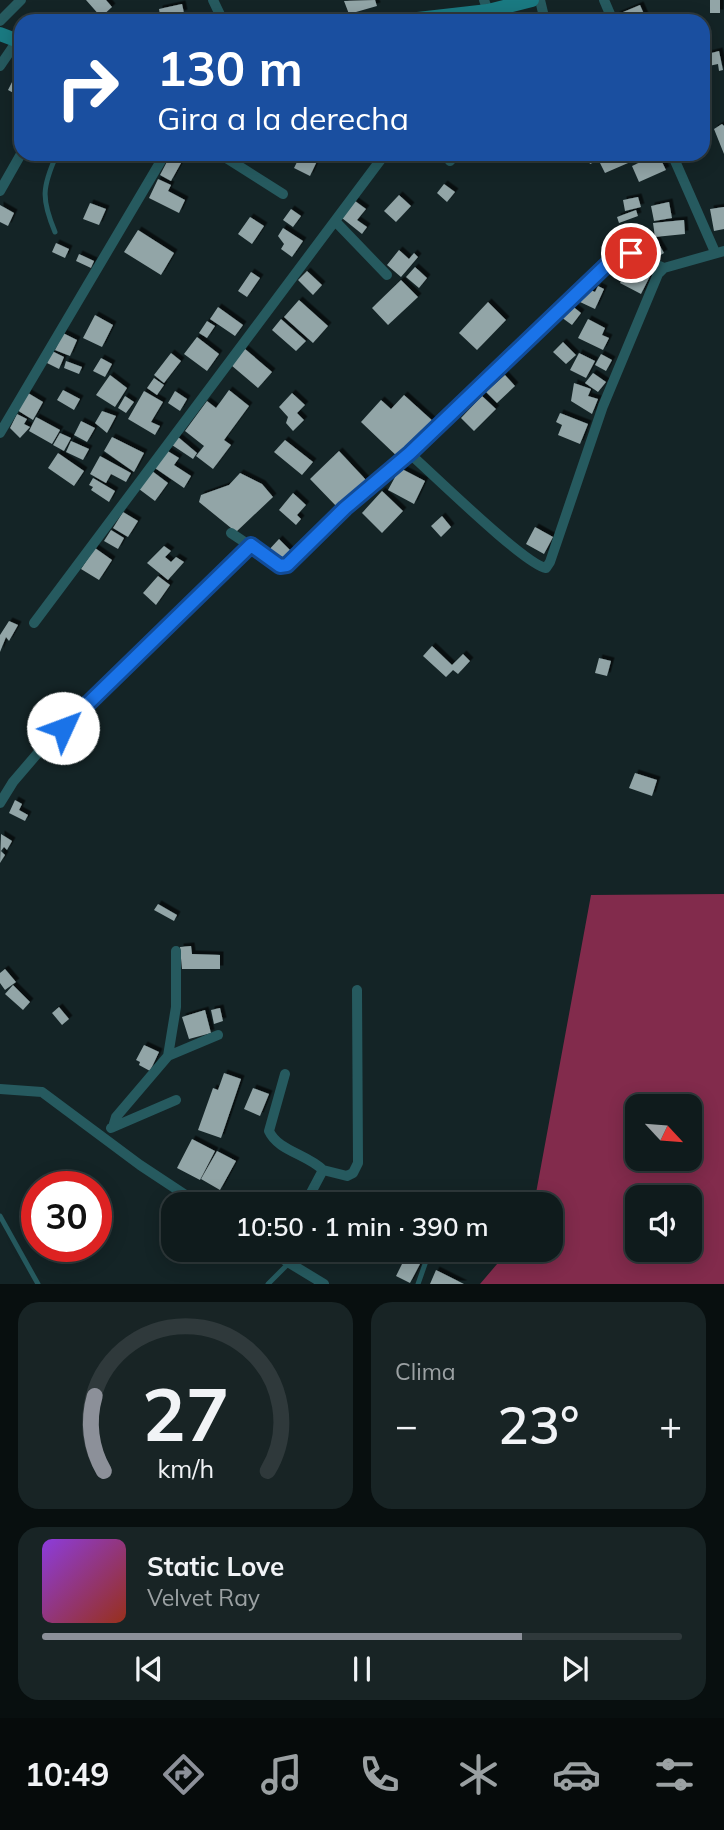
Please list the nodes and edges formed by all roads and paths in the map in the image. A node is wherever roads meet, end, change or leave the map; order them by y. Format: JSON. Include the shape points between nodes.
{"nodes":[{"id":1,"x":21,"y":0,"type":"edge"},
{"id":2,"x":532,"y":0,"type":"edge"},
{"id":3,"x":484,"y":11,"type":"edge"},
{"id":4,"x":459,"y":14,"type":"edge"},
{"id":5,"x":0,"y":22,"type":"edge"},
{"id":6,"x":14,"y":48,"type":"edge"},
{"id":7,"x":0,"y":66,"type":"edge"},
{"id":8,"x":17,"y":161,"type":"edge"},
{"id":9,"x":54,"y":161,"type":"edge"},
{"id":10,"x":162,"y":161,"type":"edge"},
{"id":11,"x":231,"y":161,"type":"edge"},
{"id":12,"x":380,"y":161,"type":"edge"},
{"id":13,"x":675,"y":161,"type":"edge"},
{"id":14,"x":0,"y":191,"type":"edge"},
{"id":15,"x":283,"y":194,"type":"dead end"},
{"id":16,"x":336,"y":222,"type":"junction"},
{"id":17,"x":55,"y":232,"type":"dead end"},
{"id":18,"x":719,"y":252,"type":"edge"},
{"id":19,"x":663,"y":268,"type":"junction"},
{"id":20,"x":387,"y":275,"type":"dead end"},
{"id":21,"x":0,"y":433,"type":"edge"},
{"id":22,"x":410,"y":453,"type":"junction"},
{"id":23,"x":231,"y":533,"type":"dead end"},
{"id":24,"x":251,"y":545,"type":"junction"},
{"id":25,"x":34,"y":623,"type":"dead end"},
{"id":26,"x":0,"y":803,"type":"edge"},
{"id":27,"x":176,"y":951,"type":"dead end"},
{"id":28,"x":357,"y":990,"type":"dead end"},
{"id":29,"x":218,"y":1035,"type":"dead end"},
{"id":30,"x":168,"y":1056,"type":"junction"},
{"id":31,"x":285,"y":1074,"type":"dead end"},
{"id":32,"x":0,"y":1089,"type":"edge"},
{"id":33,"x":176,"y":1100,"type":"dead end"},
{"id":34,"x":113,"y":1126,"type":"junction"},
{"id":35,"x":100,"y":1135,"type":"junction"},
{"id":36,"x":323,"y":1170,"type":"junction"},
{"id":37,"x":182,"y":1192,"type":"edge"},
{"id":38,"x":311,"y":1192,"type":"edge"},
{"id":39,"x":0,"y":1216,"type":"edge"},
{"id":40,"x":426,"y":1262,"type":"edge"},
{"id":41,"x":289,"y":1263,"type":"joint"},
{"id":42,"x":37,"y":1284,"type":"edge"},
{"id":43,"x":268,"y":1284,"type":"edge"},
{"id":44,"x":324,"y":1284,"type":"edge"},
{"id":45,"x":418,"y":1284,"type":"edge"}],
"edges":[{"from":1,"to":5,"type":"street"},
{"from":2,"to":3,"type":"street"},
{"from":3,"to":4,"type":"street"},
{"from":6,"to":7,"type":"street"},
{"from":8,"to":14,"type":"street"},
{"from":9,"to":17,"type":"lane","via":[[43,202]]},
{"from":10,"to":21,"type":"street"},
{"from":11,"to":15,"type":"street"},
{"from":12,"to":16,"type":"street"},
{"from":13,"to":18,"type":"street"},
{"from":16,"to":20,"type":"street"},
{"from":16,"to":25,"type":"street"},
{"from":18,"to":19,"type":"street"},
{"from":19,"to":22,"type":"street","via":[[631,253],[618,254]]},
{"from":19,"to":22,"type":"street","via":[[603,406],[545,568],[519,551]]},
{"from":22,"to":24,"type":"street","via":[[287,565],[280,566]]},
{"from":23,"to":24,"type":"street"},
{"from":24,"to":26,"type":"street","via":[[43,747]]},
{"from":27,"to":30,"type":"street","via":[[176,1007]]},
{"from":28,"to":36,"type":"street","via":[[358,1163],[347,1176]]},
{"from":29,"to":30,"type":"street"},
{"from":30,"to":34,"type":"street"},
{"from":31,"to":36,"type":"street","via":[[269,1131],[273,1140]]},
{"from":32,"to":35,"type":"street","via":[[42,1092]]},
{"from":33,"to":34,"type":"street"},
{"from":34,"to":35,"type":"street"},
{"from":35,"to":37,"type":"street"},
{"from":36,"to":38,"type":"street"},
{"from":39,"to":42,"type":"lane"},
{"from":40,"to":45,"type":"lane"},
{"from":41,"to":43,"type":"lane"},
{"from":41,"to":44,"type":"street"}]}
